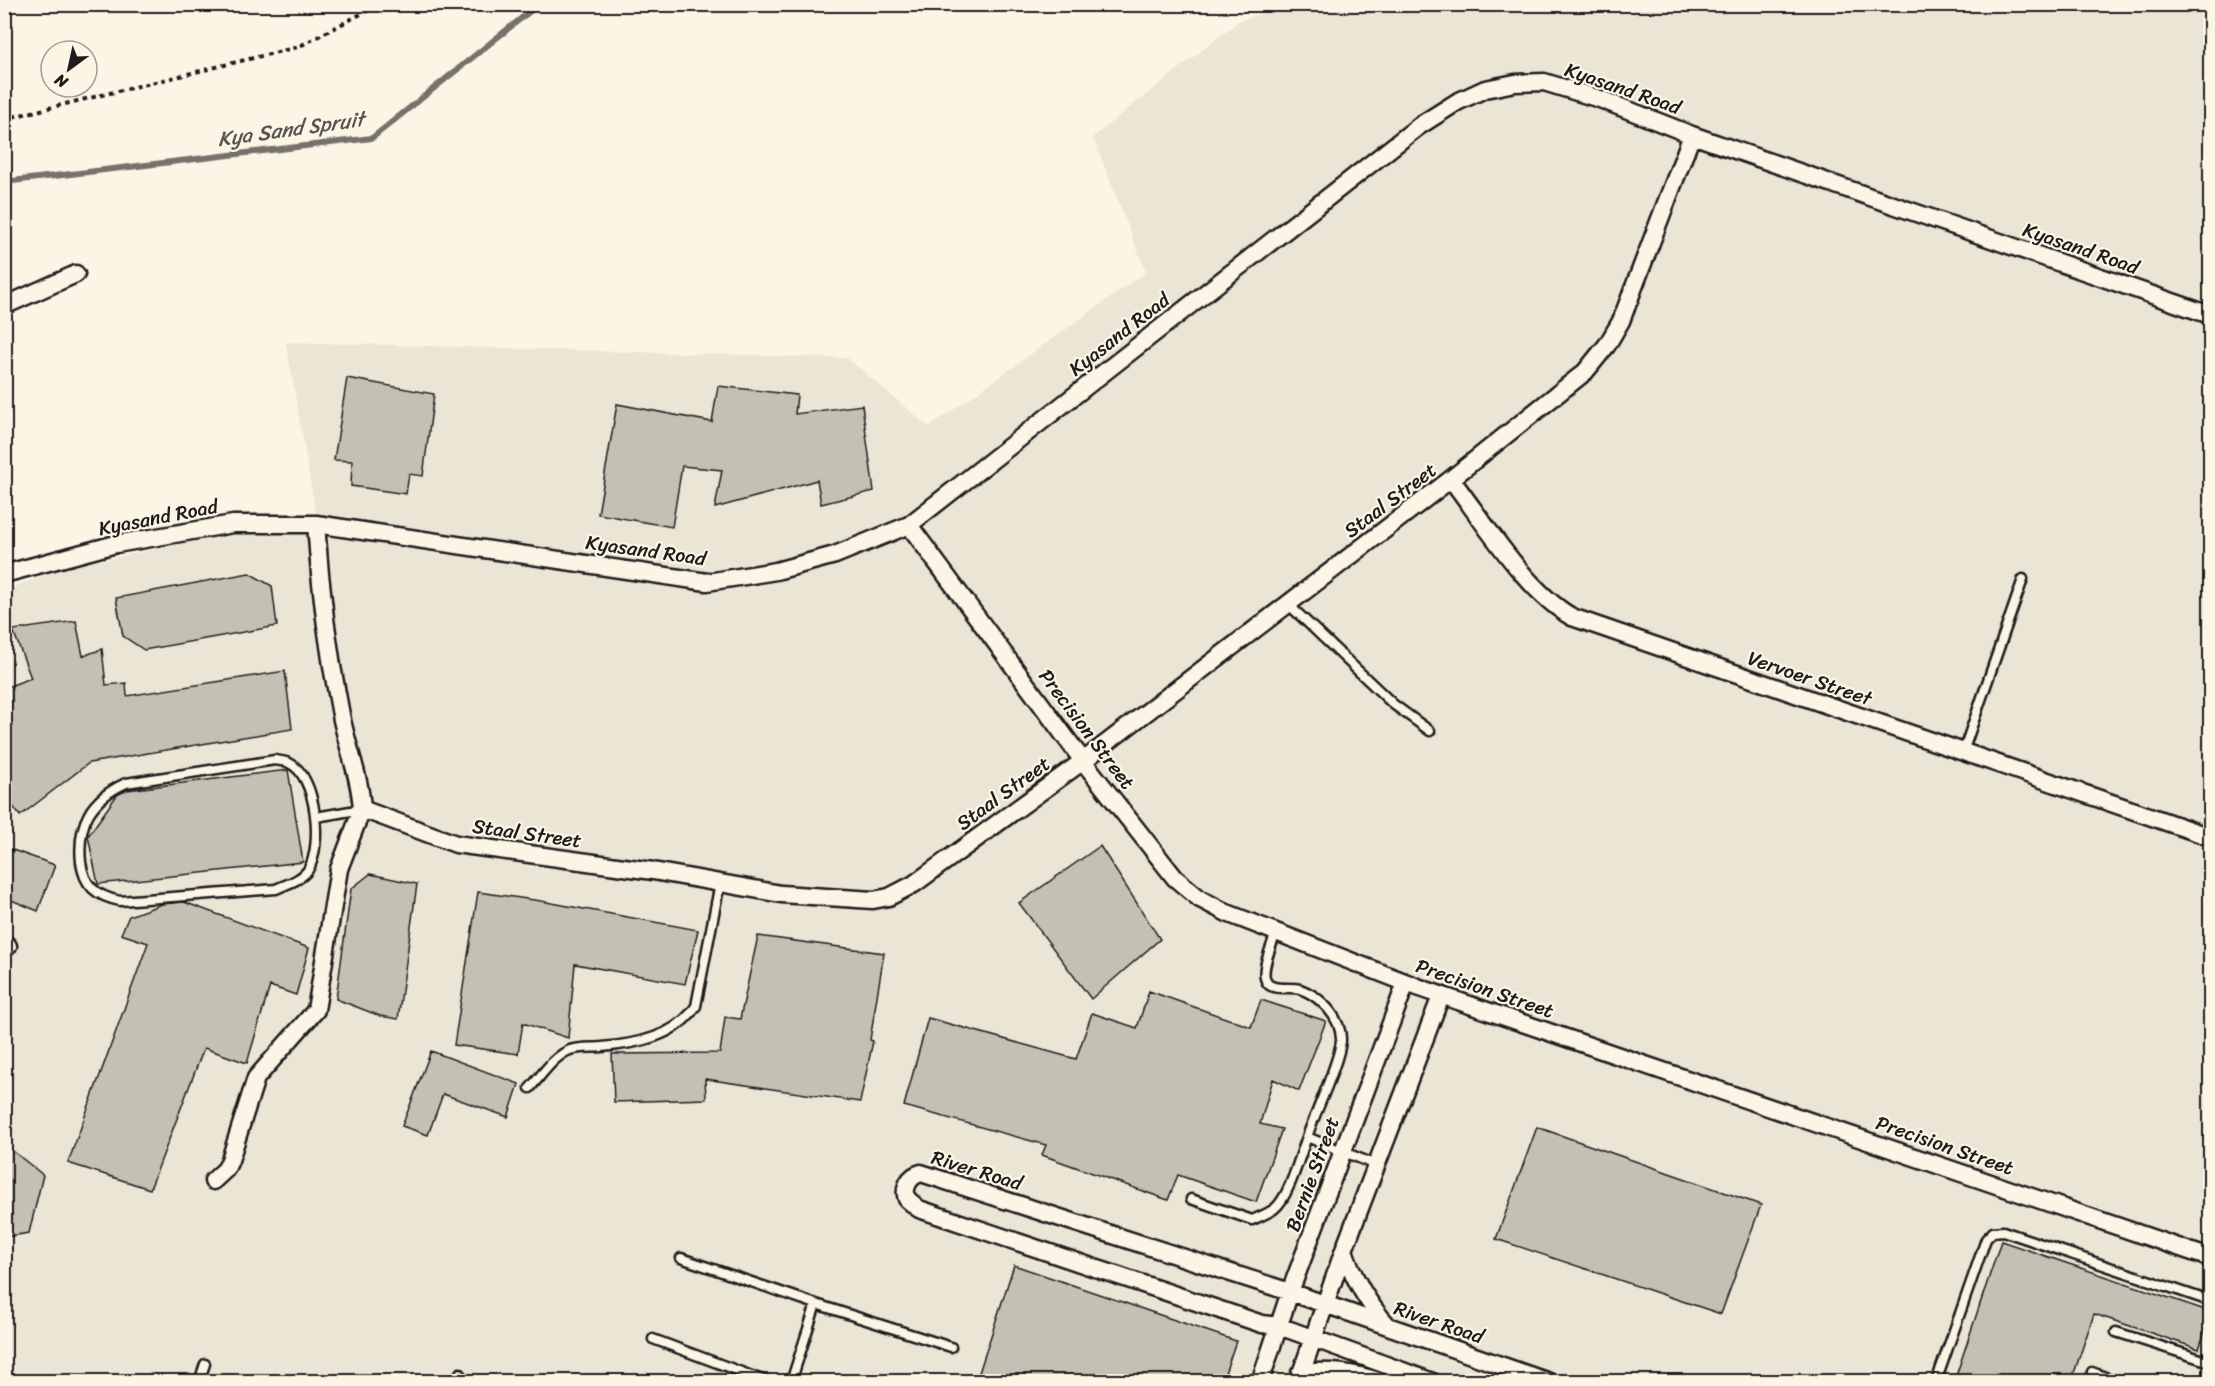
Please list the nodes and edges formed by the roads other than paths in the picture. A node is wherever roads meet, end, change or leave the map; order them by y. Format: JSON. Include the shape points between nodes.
{"nodes":[{"id":1,"x":1692,"y":135,"type":"junction"},
{"id":2,"x":76,"y":274,"type":"dead end"},
{"id":3,"x":4,"y":306,"type":"edge"},
{"id":4,"x":2211,"y":315,"type":"edge"},
{"id":5,"x":1451,"y":479,"type":"junction"},
{"id":6,"x":316,"y":524,"type":"junction"},
{"id":7,"x":909,"y":525,"type":"junction"},
{"id":8,"x":4,"y":574,"type":"edge"},
{"id":9,"x":2023,"y":579,"type":"dead end"},
{"id":10,"x":1288,"y":604,"type":"junction"},
{"id":11,"x":1430,"y":731,"type":"dead end"},
{"id":12,"x":1963,"y":752,"type":"junction"},
{"id":13,"x":1083,"y":761,"type":"junction"},
{"id":14,"x":362,"y":809,"type":"junction"},
{"id":15,"x":316,"y":817,"type":"junction"},
{"id":16,"x":2211,"y":837,"type":"edge"},
{"id":17,"x":720,"y":883,"type":"junction"},
{"id":18,"x":1276,"y":932,"type":"junction"},
{"id":19,"x":1406,"y":983,"type":"junction"},
{"id":20,"x":1441,"y":996,"type":"junction"},
{"id":21,"x":530,"y":1088,"type":"dead end"},
{"id":22,"x":1307,"y":1137,"type":"junction"},
{"id":23,"x":1343,"y":1151,"type":"junction"},
{"id":24,"x":1376,"y":1165,"type":"junction"},
{"id":25,"x":213,"y":1181,"type":"dead end"},
{"id":26,"x":1191,"y":1199,"type":"dead end"},
{"id":27,"x":1344,"y":1250,"type":"junction"},
{"id":28,"x":681,"y":1258,"type":"dead end"},
{"id":29,"x":2211,"y":1258,"type":"edge"},
{"id":30,"x":1290,"y":1292,"type":"junction"},
{"id":31,"x":2211,"y":1301,"type":"edge"},
{"id":32,"x":816,"y":1304,"type":"junction"},
{"id":33,"x":1324,"y":1304,"type":"junction"},
{"id":34,"x":1279,"y":1326,"type":"junction"},
{"id":35,"x":1389,"y":1327,"type":"junction"},
{"id":36,"x":2116,"y":1332,"type":"dead end"},
{"id":37,"x":1311,"y":1338,"type":"junction"},
{"id":38,"x":653,"y":1339,"type":"dead end"},
{"id":39,"x":951,"y":1347,"type":"dead end"},
{"id":40,"x":2211,"y":1362,"type":"edge"},
{"id":41,"x":205,"y":1364,"type":"dead end"},
{"id":42,"x":2092,"y":1372,"type":"dead end"},
{"id":43,"x":1299,"y":1377,"type":"edge"},
{"id":44,"x":199,"y":1382,"type":"edge"},
{"id":45,"x":768,"y":1382,"type":"edge"},
{"id":46,"x":791,"y":1382,"type":"edge"},
{"id":47,"x":1260,"y":1382,"type":"edge"},
{"id":48,"x":1381,"y":1382,"type":"edge"},
{"id":49,"x":1433,"y":1382,"type":"edge"},
{"id":50,"x":1549,"y":1382,"type":"edge"},
{"id":51,"x":1936,"y":1382,"type":"edge"},
{"id":52,"x":2119,"y":1382,"type":"edge"}],
"edges":[{"from":1,"to":4,"type":"street","name":"Kyasand Road"},
{"from":1,"to":5,"type":"street","name":"Staal Street","via":[[1634,291],[1607,345],[1585,372]]},
{"from":1,"to":7,"type":"street","name":"Kyasand Road","via":[[1544,82],[1485,89],[1457,102],[1419,126]]},
{"from":2,"to":3,"type":"street"},
{"from":5,"to":10,"type":"street","name":"Staal Street"},
{"from":5,"to":12,"type":"street","name":"Vervoer Street","via":[[1536,590],[1572,617]]},
{"from":6,"to":7,"type":"street","name":"Kyasand Road","via":[[707,582],[776,571],[835,555]]},
{"from":6,"to":8,"type":"street","name":"Kyasand Road","via":[[233,524],[116,544]]},
{"from":6,"to":14,"type":"street","via":[[331,666],[361,789]]},
{"from":7,"to":13,"type":"street","name":"Precision Street"},
{"from":9,"to":12,"type":"lane"},
{"from":10,"to":11,"type":"lane","via":[[1405,716]]},
{"from":10,"to":13,"type":"street","name":"Staal Street"},
{"from":12,"to":16,"type":"street","name":"Vervoer Street"},
{"from":13,"to":17,"type":"street","name":"Staal Street","via":[[914,884],[889,897],[851,900]]},
{"from":13,"to":18,"type":"street","name":"Precision Street","via":[[1175,878],[1200,899]]},
{"from":14,"to":15,"type":"lane"},
{"from":14,"to":17,"type":"street","name":"Staal Street","via":[[456,844]]},
{"from":14,"to":25,"type":"street","via":[[339,869],[316,1010],[256,1078],[230,1160]]},
{"from":15,"to":15,"type":"lane","via":[[313,859],[308,871],[276,889],[120,901],[90,889],[83,873],[79,841],[83,825],[109,791],[126,783],[282,761],[298,770],[307,783]]},
{"from":17,"to":21,"type":"lane","via":[[696,1006],[689,1016],[678,1026],[649,1039],[571,1050],[561,1055]]},
{"from":18,"to":19,"type":"street","name":"Precision Street"},
{"from":18,"to":22,"type":"lane","via":[[1264,978],[1267,984],[1307,993],[1328,1008],[1340,1029],[1339,1051]]},
{"from":19,"to":20,"type":"street","name":"Precision Street"},
{"from":19,"to":23,"type":"street","name":"Bernie Street"},
{"from":20,"to":24,"type":"street"},
{"from":20,"to":29,"type":"street","name":"Precision Street"},
{"from":22,"to":23,"type":"lane"},
{"from":22,"to":26,"type":"lane","via":[[1283,1199],[1262,1215],[1252,1220]]},
{"from":23,"to":24,"type":"lane"},
{"from":23,"to":30,"type":"street","name":"Bernie Street"},
{"from":24,"to":27,"type":"street"},
{"from":27,"to":33,"type":"street"},
{"from":27,"to":35,"type":"street","via":[[1368,1303]]},
{"from":28,"to":32,"type":"lane"},
{"from":30,"to":33,"type":"street","name":"River Road"},
{"from":30,"to":34,"type":"street","name":"Bernie Street"},
{"from":30,"to":34,"type":"street","name":"River Road","via":[[921,1173],[910,1179],[907,1186],[907,1199],[919,1209],[1262,1324]]},
{"from":31,"to":51,"type":"lane","via":[[2003,1231],[1993,1232],[1986,1239]]},
{"from":32,"to":39,"type":"lane"},
{"from":32,"to":46,"type":"lane"},
{"from":33,"to":35,"type":"street","name":"River Road"},
{"from":33,"to":37,"type":"street"},
{"from":34,"to":37,"type":"street","name":"River Road"},
{"from":34,"to":47,"type":"street","name":"Bernie Street"},
{"from":35,"to":50,"type":"street","name":"River Road"},
{"from":36,"to":40,"type":"lane"},
{"from":37,"to":43,"type":"street"},
{"from":37,"to":49,"type":"street","name":"River Road"},
{"from":38,"to":45,"type":"lane"},
{"from":41,"to":44,"type":"lane"},
{"from":42,"to":52,"type":"lane"},
{"from":43,"to":48,"type":"street","via":[[1328,1371],[1348,1372]]}]}
